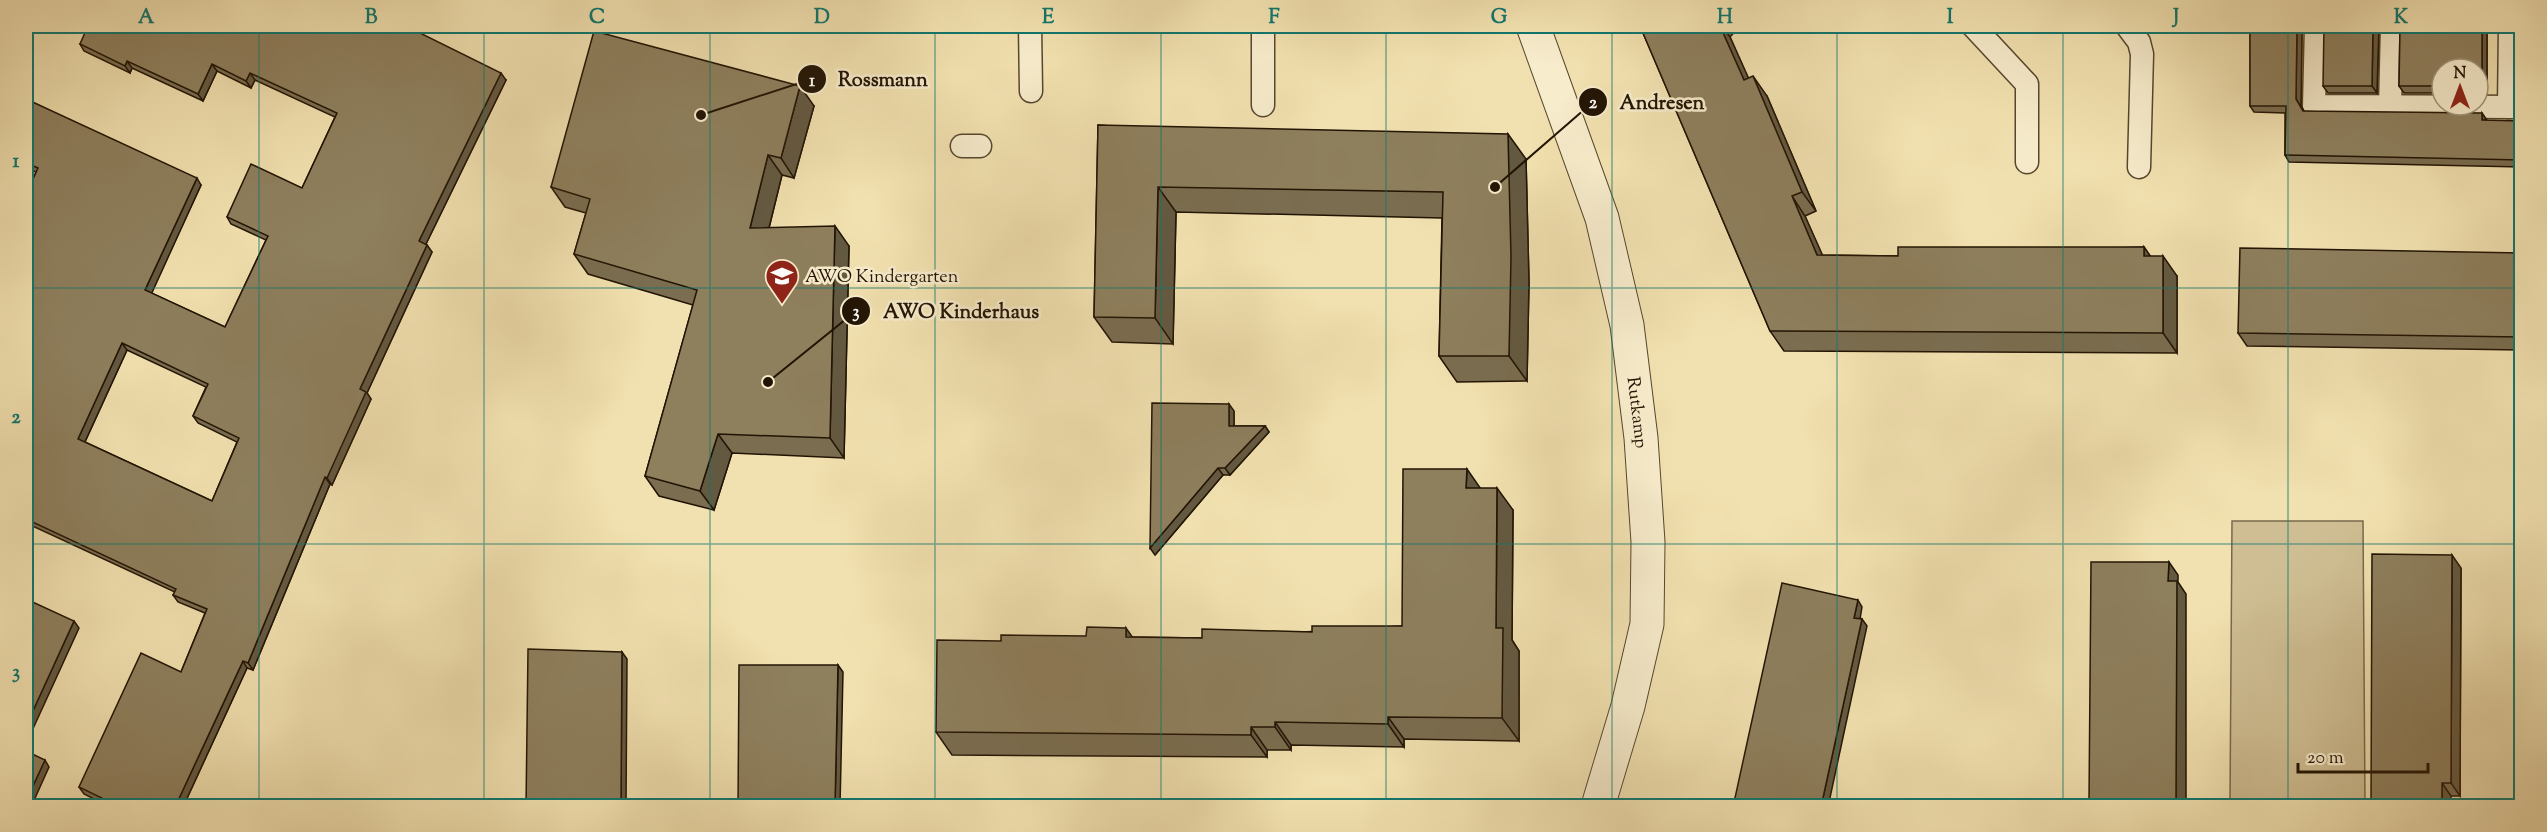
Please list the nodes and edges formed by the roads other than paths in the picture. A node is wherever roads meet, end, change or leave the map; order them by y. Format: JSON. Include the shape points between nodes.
{"nodes":[{"id":1,"x":1030,"y":26,"type":"edge"},
{"id":2,"x":1263,"y":26,"type":"edge"},
{"id":3,"x":1533,"y":26,"type":"edge"},
{"id":4,"x":1973,"y":26,"type":"edge"},
{"id":5,"x":2127,"y":26,"type":"edge"},
{"id":6,"x":2316,"y":26,"type":"edge"},
{"id":7,"x":2392,"y":26,"type":"edge"},
{"id":8,"x":2510,"y":26,"type":"edge"},
{"id":9,"x":1031,"y":91,"type":"dead end"},
{"id":10,"x":1263,"y":105,"type":"dead end"},
{"id":11,"x":2390,"y":107,"type":"junction"},
{"id":12,"x":2515,"y":107,"type":"edge"},
{"id":13,"x":2027,"y":162,"type":"dead end"},
{"id":14,"x":2139,"y":167,"type":"dead end"},
{"id":15,"x":1598,"y":807,"type":"edge"}],
"edges":[{"from":1,"to":9,"type":"lane"},
{"from":2,"to":10,"type":"lane"},
{"from":3,"to":15,"type":"street","name":"Rutkamp","via":[[1602,218],[1628,325],[1641,438],[1648,542],[1647,624]]},
{"from":4,"to":13,"type":"lane","via":[[2027,84]]},
{"from":5,"to":14,"type":"lane","via":[[2139,42],[2142,54]]},
{"from":6,"to":11,"type":"lane","via":[[2314,106]]},
{"from":7,"to":11,"type":"lane"},
{"from":8,"to":12,"type":"lane"},
{"from":11,"to":12,"type":"lane"}]}
